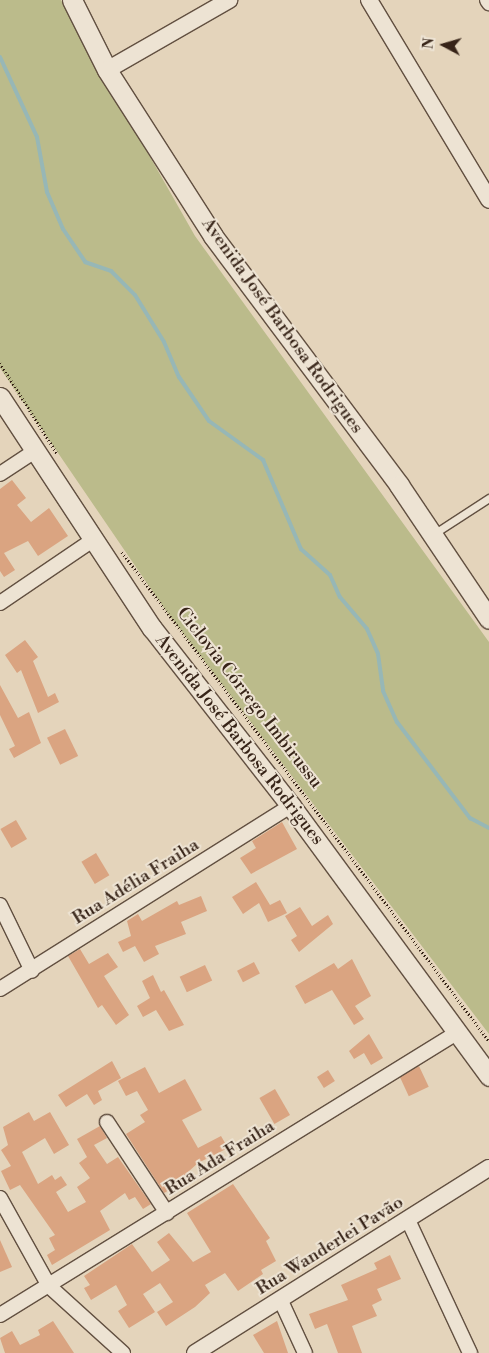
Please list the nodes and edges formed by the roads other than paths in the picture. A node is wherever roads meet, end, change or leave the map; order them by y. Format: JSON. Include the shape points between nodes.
{"nodes":[{"id":1,"x":72,"y":0,"type":"edge"},
{"id":2,"x":230,"y":0,"type":"edge"},
{"id":3,"x":369,"y":0,"type":"edge"},
{"id":4,"x":487,"y":0,"type":"edge"},
{"id":5,"x":489,"y":3,"type":"edge"},
{"id":6,"x":107,"y":70,"type":"junction"},
{"id":7,"x":489,"y":200,"type":"edge"},
{"id":8,"x":0,"y":397,"type":"edge"},
{"id":9,"x":35,"y":451,"type":"junction"},
{"id":10,"x":0,"y":474,"type":"edge"},
{"id":11,"x":489,"y":498,"type":"edge"},
{"id":12,"x":432,"y":535,"type":"junction"},
{"id":13,"x":94,"y":539,"type":"junction"},
{"id":14,"x":0,"y":603,"type":"edge"},
{"id":15,"x":489,"y":619,"type":"edge"},
{"id":16,"x":291,"y":806,"type":"junction"},
{"id":17,"x":0,"y":905,"type":"edge"},
{"id":18,"x":32,"y":970,"type":"junction"},
{"id":19,"x":0,"y":989,"type":"edge"},
{"id":20,"x":458,"y":1032,"type":"junction"},
{"id":21,"x":489,"y":1076,"type":"edge"},
{"id":22,"x":107,"y":1122,"type":"dead end"},
{"id":23,"x":488,"y":1169,"type":"edge"},
{"id":24,"x":0,"y":1198,"type":"edge"},
{"id":25,"x":167,"y":1213,"type":"junction"},
{"id":26,"x":408,"y":1220,"type":"junction"},
{"id":27,"x":49,"y":1286,"type":"junction"},
{"id":28,"x":281,"y":1300,"type":"junction"},
{"id":29,"x":0,"y":1315,"type":"edge"},
{"id":30,"x":124,"y":1353,"type":"edge"},
{"id":31,"x":195,"y":1353,"type":"edge"},
{"id":32,"x":305,"y":1353,"type":"edge"},
{"id":33,"x":470,"y":1353,"type":"edge"}],
"edges":[{"from":1,"to":6,"type":"main road","name":"Avenida José Barbosa Rodrigues"},
{"from":2,"to":6,"type":"street"},
{"from":3,"to":7,"type":"street"},
{"from":4,"to":5,"type":"street"},
{"from":6,"to":12,"type":"main road","name":"Avenida José Barbosa Rodrigues","via":[[246,284]]},
{"from":8,"to":9,"type":"main road","name":"Avenida José Barbosa Rodrigues"},
{"from":9,"to":10,"type":"street"},
{"from":9,"to":13,"type":"main road","name":"Avenida José Barbosa Rodrigues"},
{"from":11,"to":12,"type":"lane"},
{"from":12,"to":15,"type":"main road","name":"Avenida José Barbosa Rodrigues"},
{"from":13,"to":14,"type":"street"},
{"from":13,"to":16,"type":"main road","name":"Avenida José Barbosa Rodrigues","via":[[152,628]]},
{"from":16,"to":18,"type":"street","name":"Rua Adélia Fraiha"},
{"from":16,"to":20,"type":"main road","name":"Avenida José Barbosa Rodrigues"},
{"from":17,"to":18,"type":"street"},
{"from":18,"to":19,"type":"street","name":"Rua Adélia Fraiha"},
{"from":20,"to":21,"type":"main road","name":"Avenida José Barbosa Rodrigues"},
{"from":20,"to":25,"type":"street","name":"Rua Ada Fraiha"},
{"from":22,"to":25,"type":"street"},
{"from":23,"to":26,"type":"street","name":"Rua Wanderlei Pavão"},
{"from":24,"to":27,"type":"street"},
{"from":25,"to":27,"type":"street","name":"Rua Ada Fraiha"},
{"from":26,"to":28,"type":"street","name":"Rua Wanderlei Pavão"},
{"from":26,"to":33,"type":"street"},
{"from":27,"to":29,"type":"street","name":"Rua Ada Fraiha"},
{"from":27,"to":30,"type":"street"},
{"from":28,"to":31,"type":"street","name":"Rua Wanderlei Pavão"},
{"from":28,"to":32,"type":"street"}]}
